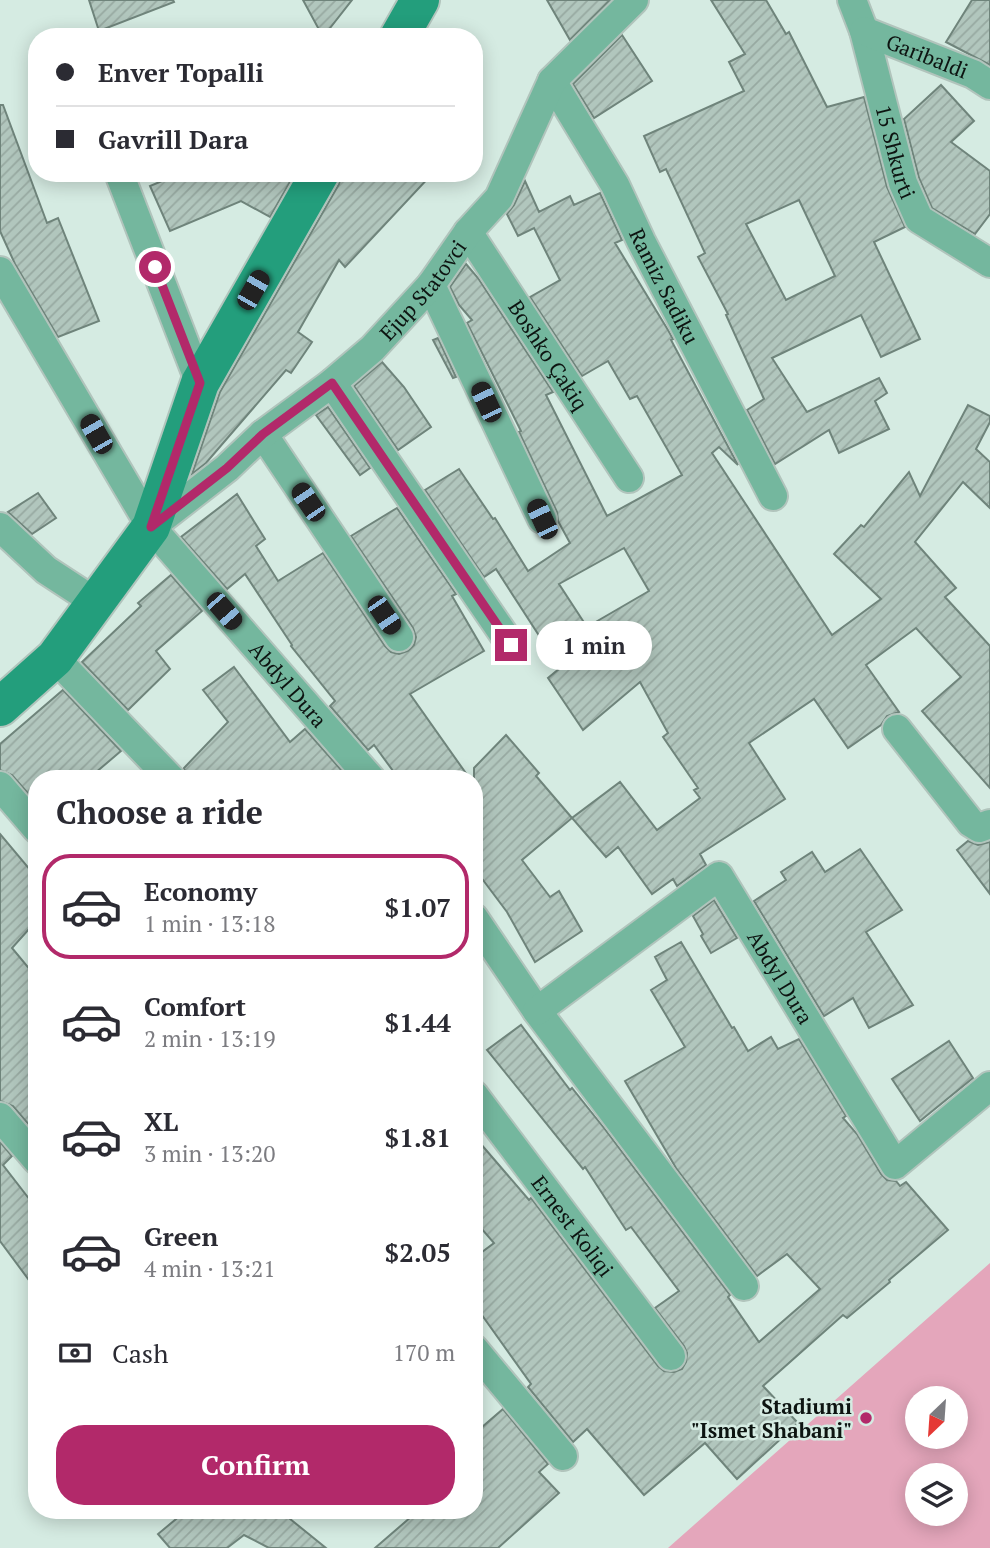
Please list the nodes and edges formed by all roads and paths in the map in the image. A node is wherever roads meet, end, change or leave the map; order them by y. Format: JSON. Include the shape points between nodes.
{"nodes":[{"id":1,"x":420,"y":0,"type":"edge"},
{"id":2,"x":634,"y":0,"type":"edge"},
{"id":3,"x":852,"y":0,"type":"edge"},
{"id":4,"x":404,"y":28,"type":"edge"},
{"id":5,"x":864,"y":31,"type":"junction"},
{"id":6,"x":552,"y":80,"type":"junction"},
{"id":7,"x":990,"y":85,"type":"edge"},
{"id":8,"x":122,"y":182,"type":"edge"},
{"id":9,"x":315,"y":182,"type":"edge"},
{"id":10,"x":468,"y":232,"type":"junction"},
{"id":11,"x":990,"y":263,"type":"edge"},
{"id":12,"x":0,"y":271,"type":"edge"},
{"id":13,"x":431,"y":285,"type":"junction"},
{"id":14,"x":200,"y":383,"type":"junction"},
{"id":15,"x":332,"y":383,"type":"junction"},
{"id":16,"x":263,"y":434,"type":"junction"},
{"id":17,"x":629,"y":478,"type":"dead end"},
{"id":18,"x":774,"y":496,"type":"dead end"},
{"id":19,"x":542,"y":519,"type":"dead end"},
{"id":20,"x":0,"y":527,"type":"edge"},
{"id":21,"x":151,"y":527,"type":"junction"},
{"id":22,"x":95,"y":602,"type":"junction"},
{"id":23,"x":399,"y":637,"type":"dead end"},
{"id":24,"x":511,"y":645,"type":"dead end"},
{"id":25,"x":55,"y":658,"type":"junction"},
{"id":26,"x":0,"y":707,"type":"edge"},
{"id":27,"x":897,"y":729,"type":"dead end"},
{"id":28,"x":162,"y":770,"type":"edge"},
{"id":29,"x":363,"y":770,"type":"edge"},
{"id":30,"x":0,"y":786,"type":"edge"},
{"id":31,"x":28,"y":819,"type":"edge"},
{"id":32,"x":990,"y":824,"type":"edge"},
{"id":33,"x":483,"y":931,"type":"edge"},
{"id":34,"x":537,"y":1011,"type":"junction"},
{"id":35,"x":990,"y":1086,"type":"edge"},
{"id":36,"x":483,"y":1107,"type":"edge"},
{"id":37,"x":0,"y":1116,"type":"edge"},
{"id":38,"x":28,"y":1149,"type":"edge"},
{"id":39,"x":744,"y":1286,"type":"dead end"},
{"id":40,"x":671,"y":1356,"type":"dead end"},
{"id":41,"x":483,"y":1360,"type":"edge"},
{"id":42,"x":563,"y":1456,"type":"dead end"}],
"edges":[{"from":1,"to":4,"type":"main road"},
{"from":2,"to":6,"type":"street","name":"Ejup Statovci"},
{"from":3,"to":5,"type":"street","name":"15 Shkurti"},
{"from":5,"to":7,"type":"street","name":"Garibaldi"},
{"from":5,"to":11,"type":"street","name":"15 Shkurti","via":[[903,183],[919,219]]},
{"from":6,"to":10,"type":"street","name":"Ejup Statovci","via":[[499,198]]},
{"from":6,"to":18,"type":"street","name":"Ramiz Sadiku","via":[[615,184]]},
{"from":8,"to":14,"type":"street"},
{"from":9,"to":14,"type":"main road"},
{"from":10,"to":13,"type":"street","name":"Ejup Statovci"},
{"from":10,"to":17,"type":"street","name":"Boshko Çakiq"},
{"from":12,"to":21,"type":"street","name":"Abdyl Dura"},
{"from":13,"to":15,"type":"street","name":"Ejup Statovci","via":[[372,349]]},
{"from":13,"to":19,"type":"street"},
{"from":14,"to":21,"type":"main road"},
{"from":15,"to":16,"type":"street","name":"Ejup Statovci"},
{"from":15,"to":24,"type":"street"},
{"from":16,"to":21,"type":"street","name":"Ejup Statovci"},
{"from":16,"to":23,"type":"street"},
{"from":20,"to":22,"type":"street","via":[[46,570]]},
{"from":21,"to":22,"type":"main road"},
{"from":21,"to":29,"type":"street","name":"Abdyl Dura"},
{"from":22,"to":25,"type":"main road"},
{"from":25,"to":26,"type":"main road"},
{"from":25,"to":28,"type":"street"},
{"from":27,"to":32,"type":"street","via":[[971,823],[979,828]]},
{"from":30,"to":31,"type":"street"},
{"from":33,"to":34,"type":"street"},
{"from":34,"to":35,"type":"street","name":"Abdyl Dura","via":[[719,876],[895,1165]]},
{"from":34,"to":39,"type":"street"},
{"from":36,"to":40,"type":"street","name":"Ernest Koliqi"},
{"from":37,"to":38,"type":"street"},
{"from":41,"to":42,"type":"street"}]}
